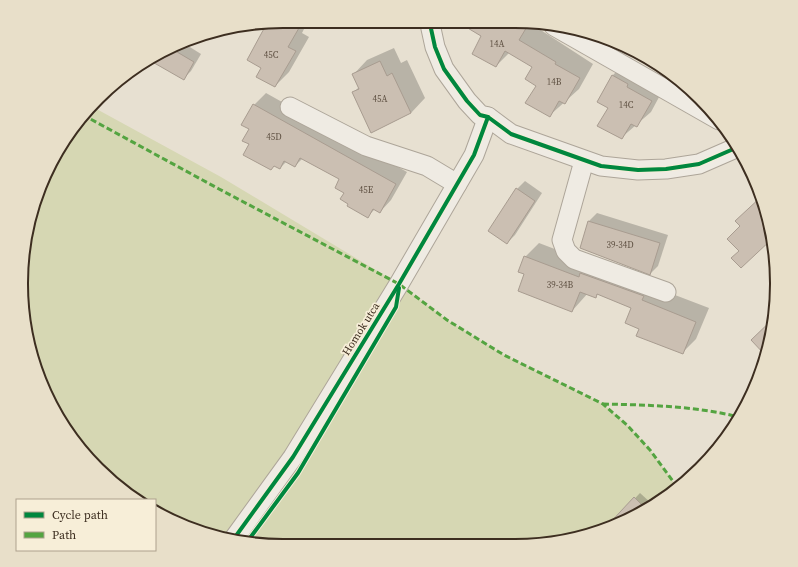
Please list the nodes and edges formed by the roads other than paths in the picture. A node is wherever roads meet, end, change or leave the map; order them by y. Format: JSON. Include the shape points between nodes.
{"nodes":[{"id":1,"x":431,"y":28,"type":"edge"},
{"id":2,"x":568,"y":34,"type":"edge"},
{"id":3,"x":290,"y":107,"type":"dead end"},
{"id":4,"x":703,"y":111,"type":"edge"},
{"id":5,"x":488,"y":117,"type":"junction"},
{"id":6,"x":732,"y":150,"type":"edge"},
{"id":7,"x":584,"y":161,"type":"junction"},
{"id":8,"x":457,"y":184,"type":"junction"},
{"id":9,"x":666,"y":292,"type":"dead end"},
{"id":10,"x":238,"y":535,"type":"edge"}],
"edges":[{"from":1,"to":5,"type":"street","via":[[444,69],[467,101],[480,114]]},
{"from":2,"to":4,"type":"street"},
{"from":3,"to":8,"type":"street","via":[[366,146],[427,166]]},
{"from":5,"to":7,"type":"street","via":[[511,134]]},
{"from":5,"to":8,"type":"street","name":"Homok utca","via":[[474,155]]},
{"from":6,"to":7,"type":"street","via":[[699,164],[666,169],[638,170],[601,166]]},
{"from":7,"to":9,"type":"street","via":[[562,240],[566,251],[574,259]]},
{"from":8,"to":10,"type":"street","name":"Homok utca","via":[[293,457]]}]}
